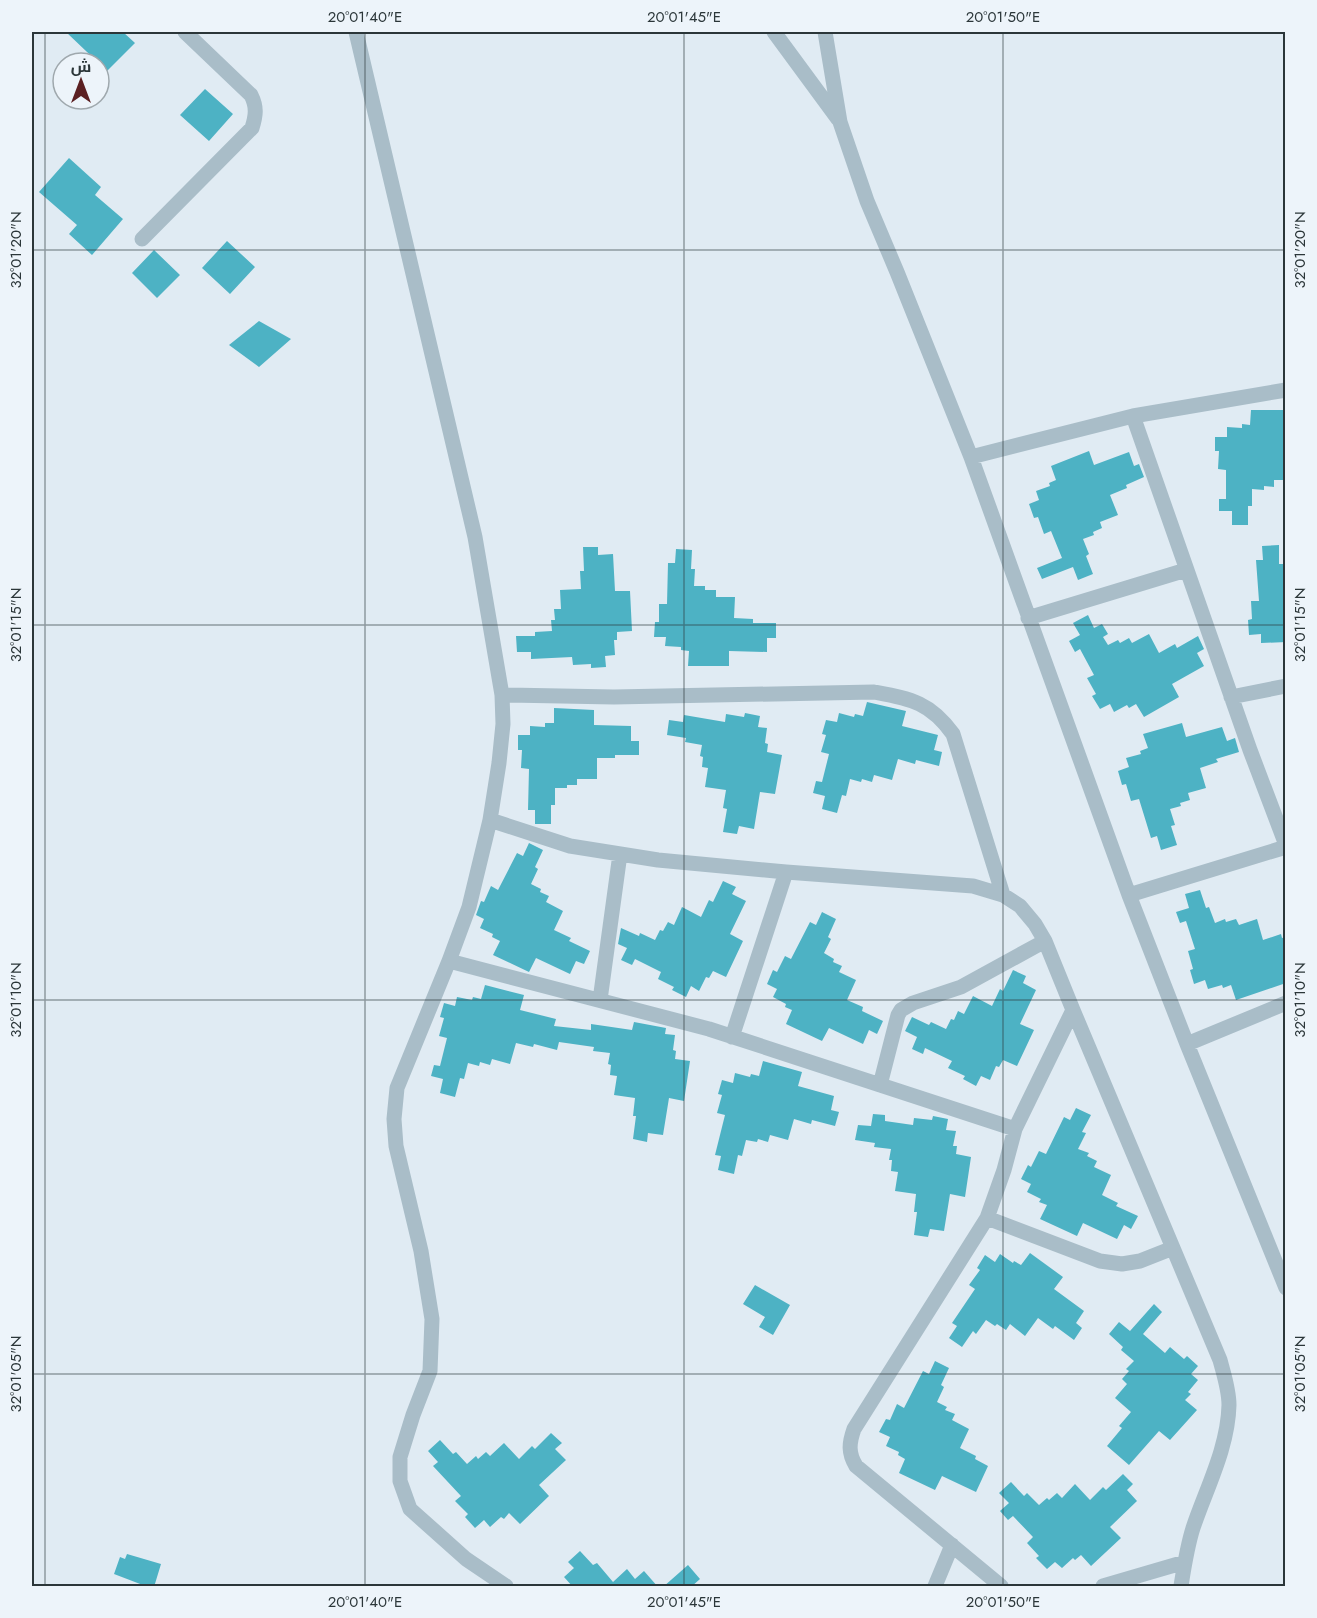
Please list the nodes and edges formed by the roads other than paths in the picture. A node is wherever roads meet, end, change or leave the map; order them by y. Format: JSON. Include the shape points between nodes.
{"nodes":[{"id":1,"x":185,"y":32,"type":"edge"},
{"id":2,"x":356,"y":32,"type":"edge"},
{"id":3,"x":774,"y":32,"type":"edge"},
{"id":4,"x":825,"y":32,"type":"edge"},
{"id":5,"x":840,"y":122,"type":"junction"},
{"id":6,"x":142,"y":239,"type":"dead end"},
{"id":7,"x":1286,"y":390,"type":"edge"},
{"id":8,"x":1133,"y":416,"type":"junction"},
{"id":9,"x":971,"y":457,"type":"junction"},
{"id":10,"x":1186,"y":570,"type":"junction"},
{"id":11,"x":1028,"y":618,"type":"junction"},
{"id":12,"x":1286,"y":686,"type":"edge"},
{"id":13,"x":502,"y":695,"type":"junction"},
{"id":14,"x":1231,"y":697,"type":"junction"},
{"id":15,"x":490,"y":820,"type":"junction"},
{"id":16,"x":1286,"y":846,"type":"edge"},
{"id":17,"x":620,"y":854,"type":"junction"},
{"id":18,"x":786,"y":872,"type":"junction"},
{"id":19,"x":1003,"y":895,"type":"junction"},
{"id":20,"x":1129,"y":895,"type":"junction"},
{"id":21,"x":1045,"y":941,"type":"junction"},
{"id":22,"x":449,"y":961,"type":"junction"},
{"id":23,"x":600,"y":1000,"type":"junction"},
{"id":24,"x":1286,"y":1003,"type":"edge"},
{"id":25,"x":1072,"y":1010,"type":"junction"},
{"id":26,"x":732,"y":1037,"type":"junction"},
{"id":27,"x":1186,"y":1044,"type":"junction"},
{"id":28,"x":880,"y":1085,"type":"junction"},
{"id":29,"x":1015,"y":1129,"type":"junction"},
{"id":30,"x":987,"y":1218,"type":"junction"},
{"id":31,"x":1173,"y":1248,"type":"junction"},
{"id":32,"x":1286,"y":1288,"type":"edge"},
{"id":33,"x":952,"y":1545,"type":"junction"},
{"id":34,"x":1185,"y":1562,"type":"junction"},
{"id":35,"x":506,"y":1587,"type":"edge"},
{"id":36,"x":935,"y":1587,"type":"edge"},
{"id":37,"x":1001,"y":1587,"type":"edge"},
{"id":38,"x":1103,"y":1587,"type":"edge"},
{"id":39,"x":1180,"y":1587,"type":"edge"}],
"edges":[{"from":1,"to":6,"type":"street","via":[[251,95],[256,115],[252,128]]},
{"from":2,"to":13,"type":"street","via":[[475,537]]},
{"from":3,"to":5,"type":"street"},
{"from":4,"to":5,"type":"street"},
{"from":5,"to":9,"type":"street","via":[[867,201]]},
{"from":7,"to":8,"type":"street"},
{"from":8,"to":9,"type":"street"},
{"from":8,"to":10,"type":"street"},
{"from":9,"to":11,"type":"street"},
{"from":10,"to":11,"type":"street"},
{"from":10,"to":14,"type":"street"},
{"from":11,"to":20,"type":"street"},
{"from":12,"to":14,"type":"street"},
{"from":13,"to":15,"type":"street","via":[[503,724]]},
{"from":13,"to":19,"type":"street","via":[[874,692],[907,698],[929,708],[953,734]]},
{"from":14,"to":16,"type":"street"},
{"from":15,"to":17,"type":"street","via":[[570,846]]},
{"from":15,"to":22,"type":"street","via":[[469,907]]},
{"from":16,"to":20,"type":"street"},
{"from":17,"to":18,"type":"street"},
{"from":17,"to":23,"type":"street"},
{"from":18,"to":19,"type":"street","via":[[973,886]]},
{"from":18,"to":26,"type":"street"},
{"from":19,"to":21,"type":"street","via":[[1020,906]]},
{"from":20,"to":27,"type":"street"},
{"from":21,"to":25,"type":"street"},
{"from":21,"to":28,"type":"street","via":[[961,987],[901,1010]]},
{"from":22,"to":23,"type":"street"},
{"from":22,"to":35,"type":"street","via":[[397,1088],[394,1119],[396,1146],[421,1251],[432,1319],[430,1371],[400,1457],[400,1481],[410,1509],[466,1559]]},
{"from":23,"to":26,"type":"street"},
{"from":24,"to":27,"type":"street"},
{"from":25,"to":29,"type":"street"},
{"from":25,"to":31,"type":"street"},
{"from":26,"to":28,"type":"street"},
{"from":27,"to":32,"type":"street"},
{"from":28,"to":29,"type":"street"},
{"from":29,"to":30,"type":"street"},
{"from":30,"to":31,"type":"street","via":[[1100,1261],[1140,1261]]},
{"from":30,"to":33,"type":"street","via":[[854,1429],[849,1446],[856,1466]]},
{"from":31,"to":34,"type":"street","via":[[1220,1360],[1229,1404],[1225,1433]]},
{"from":33,"to":36,"type":"street"},
{"from":33,"to":37,"type":"street"},
{"from":34,"to":38,"type":"street"},
{"from":34,"to":39,"type":"street"}]}
